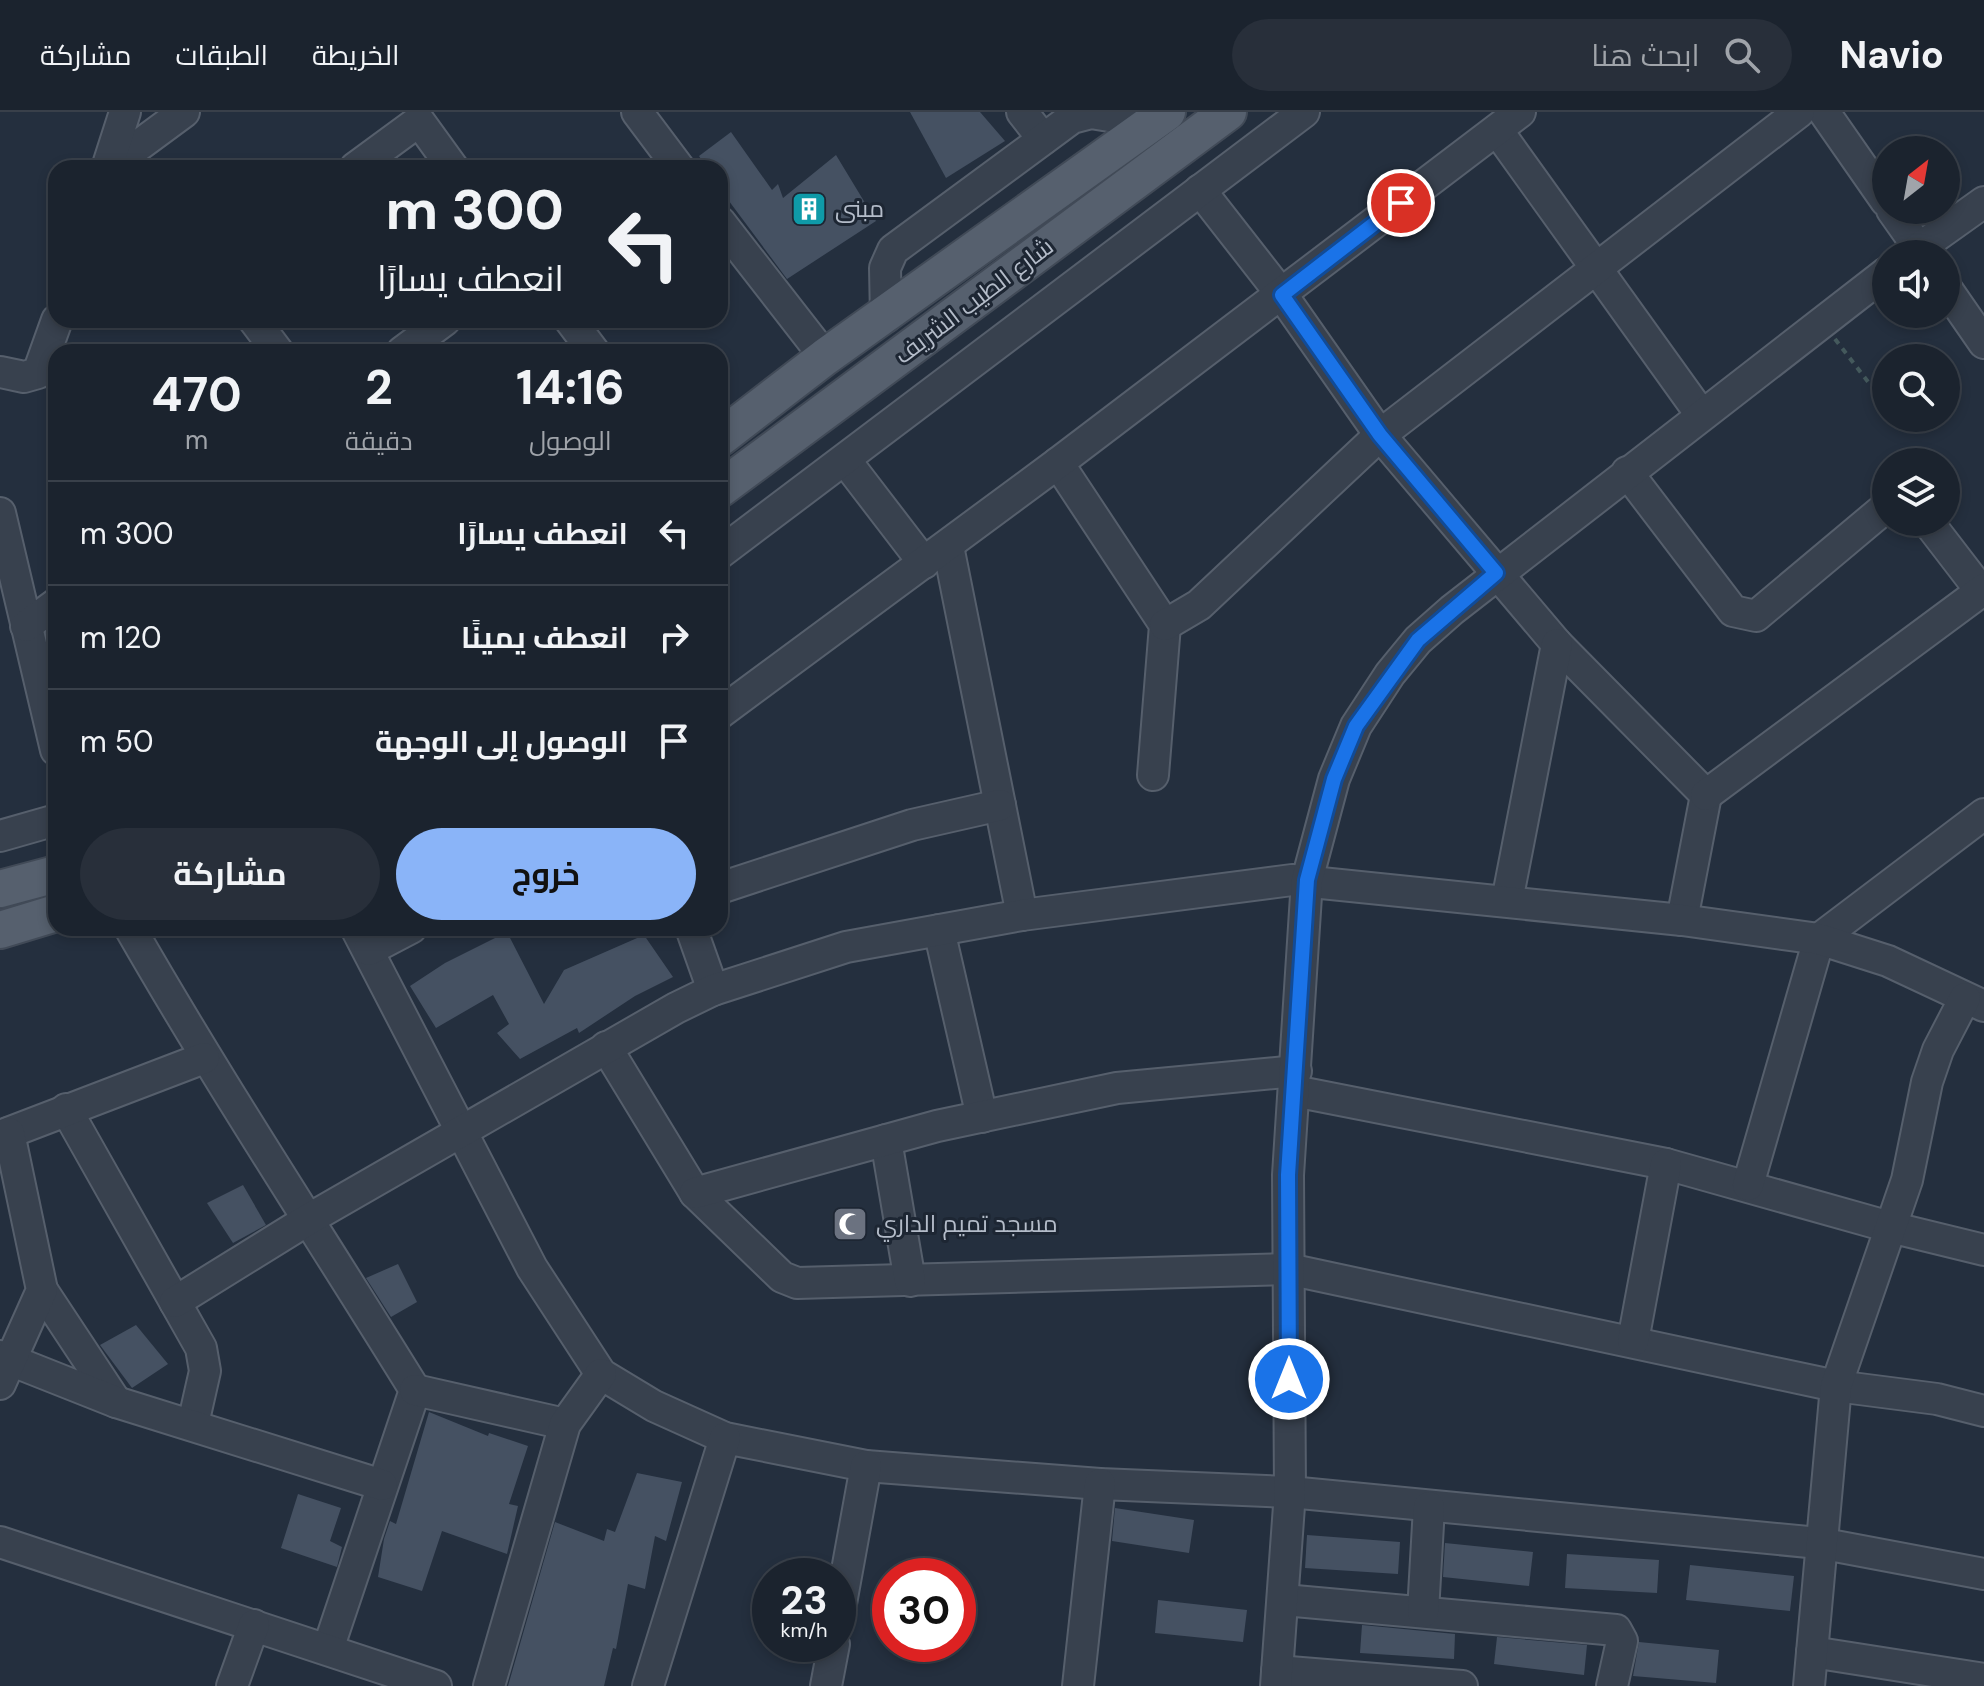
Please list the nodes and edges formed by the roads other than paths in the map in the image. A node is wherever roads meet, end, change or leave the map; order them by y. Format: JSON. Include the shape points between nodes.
{"nodes":[{"id":1,"x":184,"y":112,"type":"edge"},
{"id":2,"x":637,"y":112,"type":"edge"},
{"id":3,"x":1022,"y":112,"type":"edge"},
{"id":4,"x":1228,"y":112,"type":"edge"},
{"id":5,"x":1304,"y":112,"type":"edge"},
{"id":6,"x":1799,"y":112,"type":"edge"},
{"id":7,"x":1824,"y":112,"type":"edge"},
{"id":8,"x":416,"y":117,"type":"edge"},
{"id":9,"x":1159,"y":118,"type":"edge"},
{"id":10,"x":1509,"y":121,"type":"edge"},
{"id":11,"x":1043,"y":139,"type":"junction"},
{"id":12,"x":122,"y":148,"type":"edge"},
{"id":13,"x":365,"y":160,"type":"edge"},
{"id":14,"x":447,"y":160,"type":"edge"},
{"id":15,"x":673,"y":160,"type":"edge"},
{"id":16,"x":1872,"y":181,"type":"edge"},
{"id":17,"x":1200,"y":190,"type":"junction"},
{"id":18,"x":1984,"y":202,"type":"edge"},
{"id":19,"x":728,"y":232,"type":"edge"},
{"id":20,"x":1933,"y":240,"type":"edge"},
{"id":21,"x":1597,"y":268,"type":"junction"},
{"id":22,"x":1872,"y":284,"type":"edge"},
{"id":23,"x":1282,"y":295,"type":"junction"},
{"id":24,"x":1960,"y":308,"type":"edge"},
{"id":25,"x":886,"y":317,"type":"junction"},
{"id":26,"x":434,"y":328,"type":"edge"},
{"id":27,"x":1984,"y":343,"type":"edge"},
{"id":28,"x":413,"y":344,"type":"edge"},
{"id":29,"x":48,"y":345,"type":"edge"},
{"id":30,"x":825,"y":357,"type":"junction"},
{"id":31,"x":0,"y":372,"type":"edge"},
{"id":32,"x":1700,"y":413,"type":"junction"},
{"id":33,"x":728,"y":428,"type":"edge"},
{"id":34,"x":1380,"y":435,"type":"junction"},
{"id":35,"x":845,"y":460,"type":"junction"},
{"id":36,"x":1058,"y":463,"type":"junction"},
{"id":37,"x":1627,"y":472,"type":"junction"},
{"id":38,"x":728,"y":483,"type":"edge"},
{"id":39,"x":0,"y":513,"type":"edge"},
{"id":40,"x":1872,"y":519,"type":"edge"},
{"id":41,"x":1939,"y":536,"type":"edge"},
{"id":42,"x":728,"y":547,"type":"edge"},
{"id":43,"x":936,"y":554,"type":"junction"},
{"id":44,"x":1496,"y":573,"type":"junction"},
{"id":45,"x":1982,"y":590,"type":"edge"},
{"id":46,"x":48,"y":610,"type":"edge"},
{"id":47,"x":1165,"y":625,"type":"junction"},
{"id":48,"x":26,"y":626,"type":"junction"},
{"id":49,"x":1557,"y":644,"type":"junction"},
{"id":50,"x":728,"y":707,"type":"edge"},
{"id":51,"x":48,"y":717,"type":"edge"},
{"id":52,"x":1153,"y":775,"type":"dead end"},
{"id":53,"x":1706,"y":795,"type":"junction"},
{"id":54,"x":1000,"y":805,"type":"junction"},
{"id":55,"x":1984,"y":814,"type":"edge"},
{"id":56,"x":48,"y":822,"type":"edge"},
{"id":57,"x":0,"y":836,"type":"edge"},
{"id":58,"x":48,"y":876,"type":"edge"},
{"id":59,"x":1307,"y":880,"type":"junction"},
{"id":60,"x":728,"y":885,"type":"edge"},
{"id":61,"x":0,"y":889,"type":"edge"},
{"id":62,"x":1507,"y":901,"type":"junction"},
{"id":63,"x":48,"y":915,"type":"edge"},
{"id":64,"x":1022,"y":915,"type":"junction"},
{"id":65,"x":1682,"y":920,"type":"junction"},
{"id":66,"x":0,"y":930,"type":"edge"},
{"id":67,"x":939,"y":930,"type":"junction"},
{"id":68,"x":135,"y":936,"type":"edge"},
{"id":69,"x":694,"y":936,"type":"edge"},
{"id":70,"x":362,"y":939,"type":"edge"},
{"id":71,"x":1819,"y":939,"type":"junction"},
{"id":72,"x":713,"y":990,"type":"junction"},
{"id":73,"x":1975,"y":1002,"type":"edge"},
{"id":74,"x":606,"y":1047,"type":"junction"},
{"id":75,"x":204,"y":1058,"type":"junction"},
{"id":76,"x":1295,"y":1081,"type":"junction"},
{"id":77,"x":66,"y":1109,"type":"junction"},
{"id":78,"x":982,"y":1117,"type":"junction"},
{"id":79,"x":460,"y":1133,"type":"junction"},
{"id":80,"x":5,"y":1134,"type":"edge"},
{"id":81,"x":886,"y":1140,"type":"junction"},
{"id":82,"x":1666,"y":1164,"type":"junction"},
{"id":83,"x":1748,"y":1185,"type":"junction"},
{"id":84,"x":695,"y":1193,"type":"junction"},
{"id":85,"x":309,"y":1219,"type":"junction"},
{"id":86,"x":1890,"y":1227,"type":"junction"},
{"id":87,"x":1984,"y":1250,"type":"edge"},
{"id":88,"x":1288,"y":1269,"type":"junction"},
{"id":89,"x":910,"y":1281,"type":"junction"},
{"id":90,"x":42,"y":1290,"type":"junction"},
{"id":91,"x":175,"y":1302,"type":"junction"},
{"id":92,"x":1633,"y":1341,"type":"junction"},
{"id":93,"x":3,"y":1366,"type":"edge"},
{"id":94,"x":601,"y":1374,"type":"junction"},
{"id":95,"x":1836,"y":1386,"type":"junction"},
{"id":96,"x":415,"y":1390,"type":"junction"},
{"id":97,"x":116,"y":1402,"type":"junction"},
{"id":98,"x":1984,"y":1411,"type":"edge"},
{"id":99,"x":193,"y":1424,"type":"junction"},
{"id":100,"x":565,"y":1424,"type":"junction"},
{"id":101,"x":725,"y":1438,"type":"junction"},
{"id":102,"x":866,"y":1466,"type":"junction"},
{"id":103,"x":1100,"y":1484,"type":"junction"},
{"id":104,"x":382,"y":1485,"type":"junction"},
{"id":105,"x":1290,"y":1492,"type":"junction"},
{"id":106,"x":1429,"y":1507,"type":"junction"},
{"id":107,"x":0,"y":1542,"type":"edge"},
{"id":108,"x":1819,"y":1543,"type":"junction"},
{"id":109,"x":849,"y":1558,"type":"edge"},
{"id":110,"x":1984,"y":1574,"type":"edge"},
{"id":111,"x":1284,"y":1600,"type":"junction"},
{"id":112,"x":1423,"y":1612,"type":"junction"},
{"id":113,"x":254,"y":1625,"type":"junction"},
{"id":114,"x":328,"y":1649,"type":"junction"},
{"id":115,"x":1812,"y":1652,"type":"junction"},
{"id":116,"x":831,"y":1662,"type":"edge"},
{"id":117,"x":1276,"y":1679,"type":"edge"},
{"id":118,"x":1984,"y":1679,"type":"edge"},
{"id":119,"x":232,"y":1686,"type":"edge"},
{"id":120,"x":436,"y":1686,"type":"edge"},
{"id":121,"x":489,"y":1686,"type":"edge"},
{"id":122,"x":648,"y":1686,"type":"edge"},
{"id":123,"x":826,"y":1686,"type":"edge"},
{"id":124,"x":1078,"y":1686,"type":"edge"},
{"id":125,"x":1462,"y":1686,"type":"edge"},
{"id":126,"x":1612,"y":1686,"type":"edge"},
{"id":127,"x":1809,"y":1686,"type":"edge"}],
"edges":[{"from":1,"to":12,"type":"street"},
{"from":2,"to":15,"type":"street"},
{"from":3,"to":11,"type":"street"},
{"from":4,"to":38,"type":"main road","name":"شارع الطيب الشريف"},
{"from":5,"to":17,"type":"street"},
{"from":6,"to":21,"type":"street"},
{"from":7,"to":16,"type":"street"},
{"from":8,"to":13,"type":"street"},
{"from":8,"to":14,"type":"street"},
{"from":9,"to":11,"type":"street","via":[[1083,113]]},
{"from":9,"to":25,"type":"main road","name":"شارع الطيب الشريف"},
{"from":10,"to":21,"type":"street"},
{"from":10,"to":23,"type":"street"},
{"from":11,"to":25,"type":"street","via":[[893,250],[885,268]]},
{"from":17,"to":23,"type":"street"},
{"from":17,"to":35,"type":"street"},
{"from":18,"to":20,"type":"street"},
{"from":19,"to":30,"type":"street"},
{"from":21,"to":32,"type":"street"},
{"from":21,"to":34,"type":"street"},
{"from":22,"to":32,"type":"street"},
{"from":23,"to":34,"type":"street"},
{"from":23,"to":36,"type":"street"},
{"from":24,"to":27,"type":"street"},
{"from":25,"to":30,"type":"main road","name":"شارع الطيب الشريف"},
{"from":26,"to":28,"type":"street"},
{"from":29,"to":31,"type":"street","via":[[38,373],[24,377]]},
{"from":30,"to":33,"type":"main road","name":"شارع الطيب الشريف"},
{"from":32,"to":37,"type":"street"},
{"from":34,"to":44,"type":"street"},
{"from":34,"to":47,"type":"street","via":[[1199,605]]},
{"from":35,"to":42,"type":"street"},
{"from":35,"to":43,"type":"street"},
{"from":36,"to":43,"type":"street"},
{"from":36,"to":47,"type":"street"},
{"from":37,"to":40,"type":"street","via":[[1733,611],[1744,616],[1756,616]]},
{"from":37,"to":44,"type":"street"},
{"from":39,"to":48,"type":"street"},
{"from":41,"to":45,"type":"street"},
{"from":43,"to":50,"type":"street"},
{"from":43,"to":54,"type":"street"},
{"from":44,"to":49,"type":"street"},
{"from":44,"to":59,"type":"street","via":[[1418,640],[1356,726],[1334,779]]},
{"from":45,"to":53,"type":"street"},
{"from":46,"to":48,"type":"street"},
{"from":47,"to":52,"type":"street"},
{"from":48,"to":51,"type":"street"},
{"from":49,"to":53,"type":"street"},
{"from":49,"to":62,"type":"street"},
{"from":53,"to":65,"type":"street"},
{"from":54,"to":60,"type":"street","via":[[912,825]]},
{"from":54,"to":64,"type":"street"},
{"from":55,"to":71,"type":"street"},
{"from":56,"to":57,"type":"street"},
{"from":58,"to":61,"type":"main road"},
{"from":59,"to":62,"type":"street"},
{"from":59,"to":64,"type":"street"},
{"from":59,"to":76,"type":"street"},
{"from":62,"to":65,"type":"street"},
{"from":63,"to":66,"type":"main road"},
{"from":64,"to":67,"type":"street"},
{"from":65,"to":71,"type":"street"},
{"from":67,"to":72,"type":"street","via":[[846,947]]},
{"from":67,"to":78,"type":"street"},
{"from":68,"to":75,"type":"street"},
{"from":69,"to":72,"type":"street"},
{"from":70,"to":79,"type":"street"},
{"from":71,"to":73,"type":"street","via":[[1888,961]]},
{"from":71,"to":83,"type":"street"},
{"from":72,"to":74,"type":"street"},
{"from":73,"to":86,"type":"street","via":[[1938,1050],[1910,1169]]},
{"from":74,"to":79,"type":"street"},
{"from":74,"to":84,"type":"street"},
{"from":75,"to":77,"type":"street"},
{"from":75,"to":85,"type":"street"},
{"from":76,"to":78,"type":"street","via":[[1117,1088]]},
{"from":76,"to":82,"type":"street"},
{"from":76,"to":88,"type":"street"},
{"from":77,"to":80,"type":"street"},
{"from":77,"to":91,"type":"street"},
{"from":78,"to":81,"type":"street"},
{"from":79,"to":85,"type":"street"},
{"from":79,"to":94,"type":"street","via":[[532,1268]]},
{"from":80,"to":90,"type":"street"},
{"from":81,"to":84,"type":"street"},
{"from":81,"to":89,"type":"street"},
{"from":82,"to":83,"type":"street"},
{"from":82,"to":92,"type":"street"},
{"from":83,"to":86,"type":"street"},
{"from":84,"to":89,"type":"street","via":[[782,1277],[797,1283]]},
{"from":85,"to":91,"type":"street"},
{"from":85,"to":96,"type":"street"},
{"from":86,"to":87,"type":"street"},
{"from":86,"to":95,"type":"street"},
{"from":88,"to":89,"type":"street"},
{"from":88,"to":92,"type":"street"},
{"from":88,"to":105,"type":"street"},
{"from":90,"to":93,"type":"street"},
{"from":90,"to":97,"type":"street"},
{"from":91,"to":99,"type":"street","via":[[204,1359]]},
{"from":92,"to":95,"type":"street"},
{"from":93,"to":97,"type":"street"},
{"from":94,"to":100,"type":"street"},
{"from":94,"to":101,"type":"street","via":[[654,1406]]},
{"from":95,"to":98,"type":"street","via":[[1937,1399]]},
{"from":95,"to":108,"type":"street"},
{"from":96,"to":100,"type":"street"},
{"from":96,"to":104,"type":"street"},
{"from":97,"to":99,"type":"street"},
{"from":99,"to":104,"type":"street"},
{"from":100,"to":121,"type":"street"},
{"from":101,"to":102,"type":"street"},
{"from":101,"to":122,"type":"street"},
{"from":102,"to":103,"type":"street"},
{"from":102,"to":109,"type":"street"},
{"from":103,"to":105,"type":"street"},
{"from":103,"to":124,"type":"street"},
{"from":104,"to":114,"type":"street"},
{"from":105,"to":106,"type":"street"},
{"from":105,"to":111,"type":"street"},
{"from":106,"to":108,"type":"street"},
{"from":106,"to":112,"type":"street"},
{"from":107,"to":113,"type":"street"},
{"from":108,"to":110,"type":"street"},
{"from":108,"to":115,"type":"street"},
{"from":111,"to":112,"type":"street"},
{"from":111,"to":117,"type":"street"},
{"from":112,"to":126,"type":"street","via":[[1616,1630],[1622,1641]]},
{"from":113,"to":114,"type":"street"},
{"from":113,"to":119,"type":"street"},
{"from":114,"to":120,"type":"street"},
{"from":115,"to":118,"type":"street"},
{"from":115,"to":127,"type":"street"},
{"from":116,"to":123,"type":"street"},
{"from":117,"to":125,"type":"street"}]}
